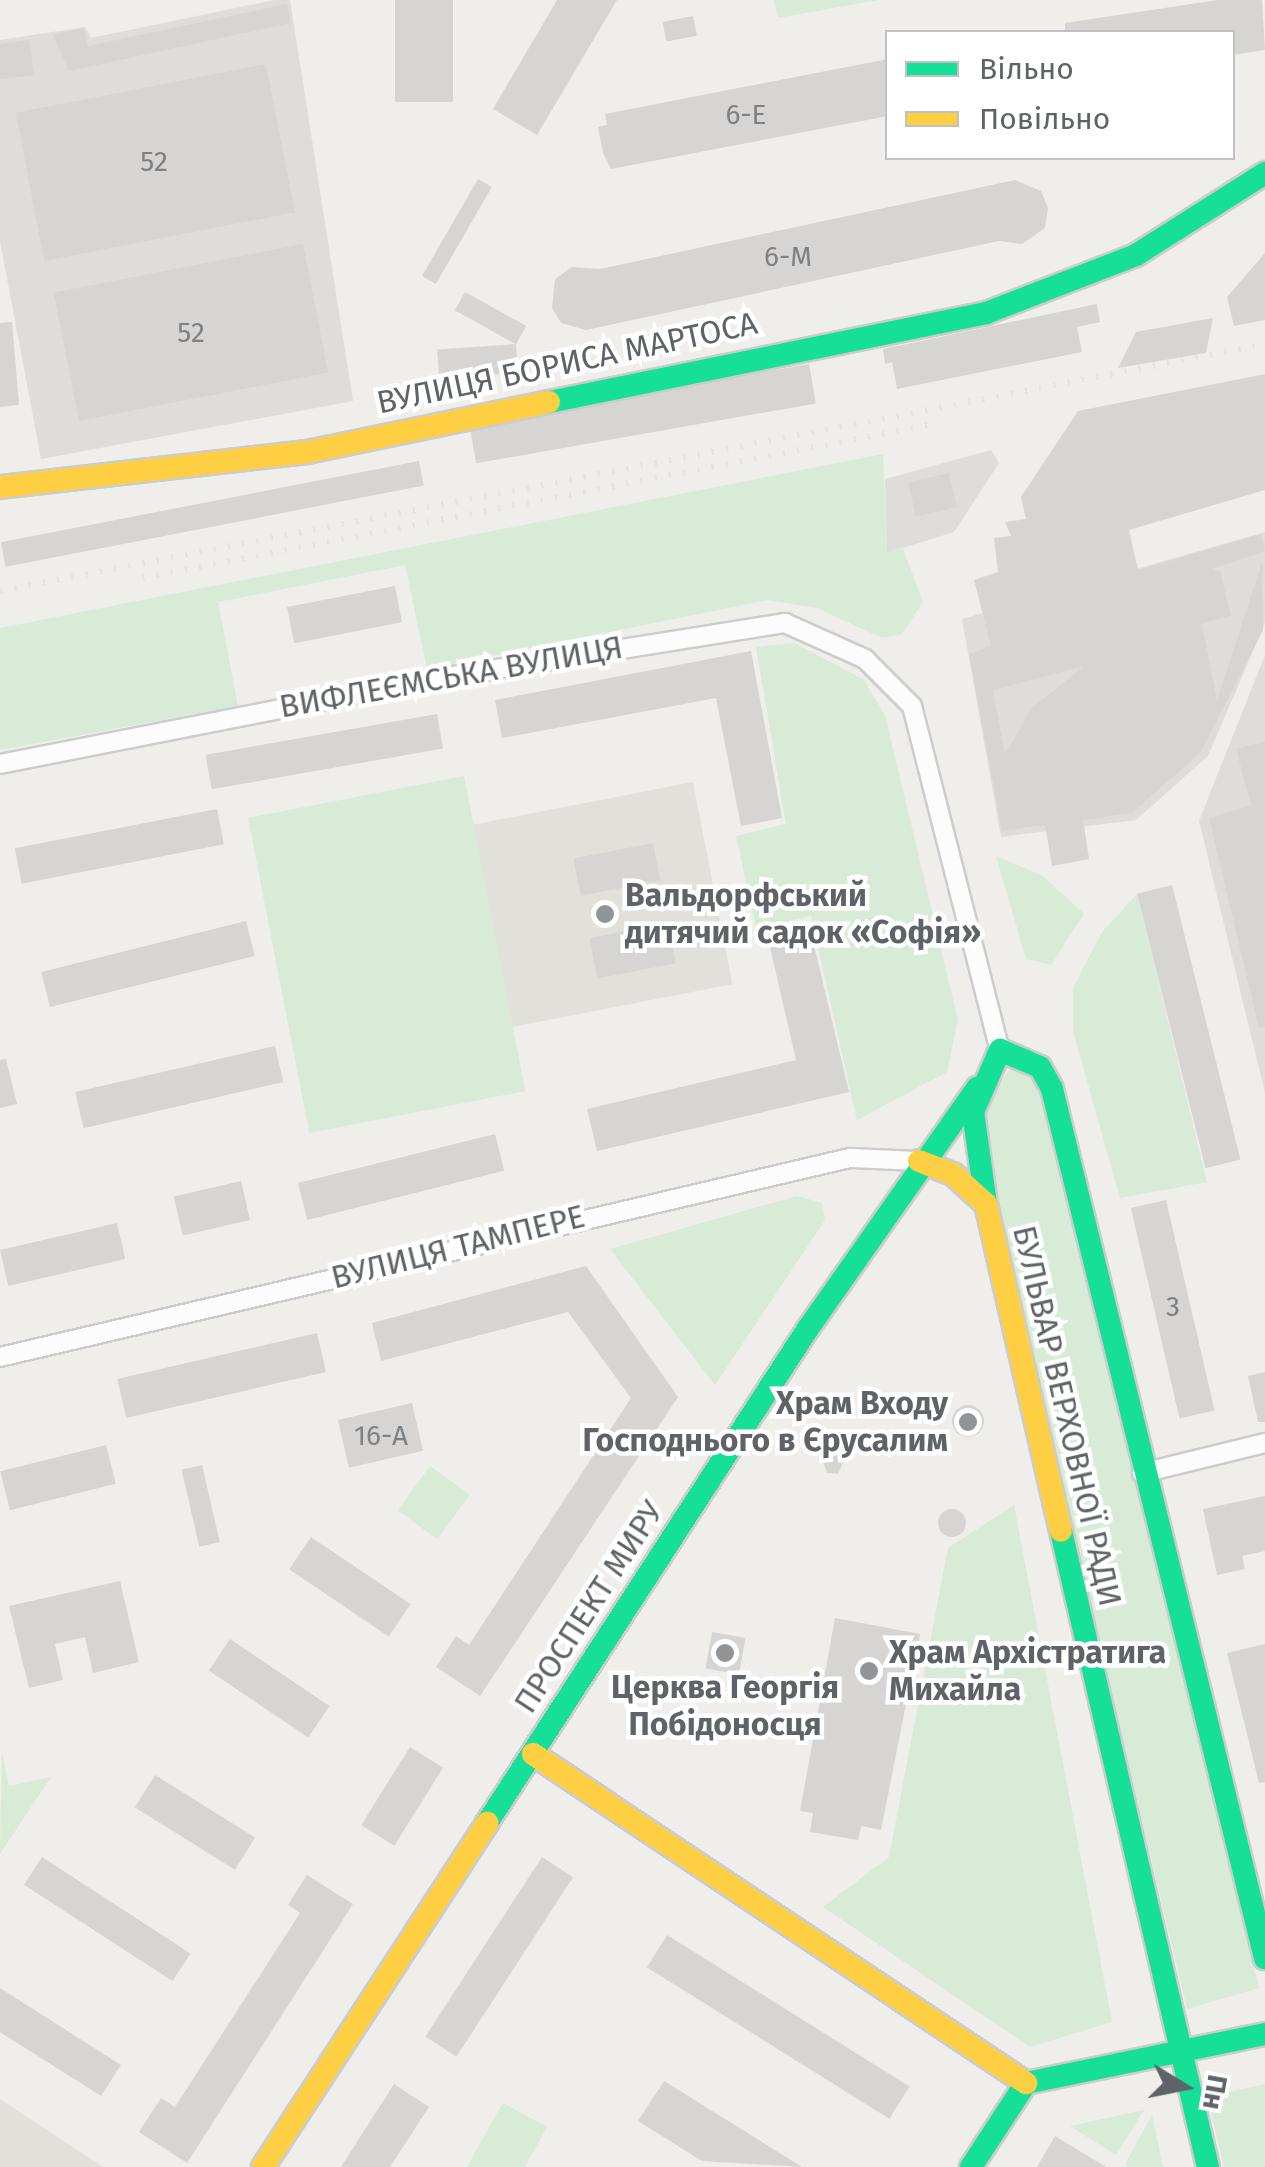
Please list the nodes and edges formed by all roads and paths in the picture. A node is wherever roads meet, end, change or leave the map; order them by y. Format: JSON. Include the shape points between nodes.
{"nodes":[{"id":1,"x":1265,"y":173,"type":"edge"},
{"id":2,"x":0,"y":486,"type":"edge"},
{"id":3,"x":0,"y":764,"type":"edge"},
{"id":4,"x":1000,"y":1050,"type":"junction"},
{"id":5,"x":976,"y":1088,"type":"junction"},
{"id":6,"x":919,"y":1161,"type":"junction"},
{"id":7,"x":986,"y":1204,"type":"junction"},
{"id":8,"x":0,"y":1357,"type":"edge"},
{"id":9,"x":1265,"y":1443,"type":"edge"},
{"id":10,"x":1142,"y":1473,"type":"junction"},
{"id":11,"x":533,"y":1754,"type":"junction"},
{"id":12,"x":1265,"y":1958,"type":"edge"},
{"id":13,"x":1265,"y":2034,"type":"edge"},
{"id":14,"x":1181,"y":2054,"type":"junction"},
{"id":15,"x":1026,"y":2082,"type":"junction"},
{"id":16,"x":263,"y":2167,"type":"edge"},
{"id":17,"x":972,"y":2167,"type":"edge"},
{"id":18,"x":1208,"y":2167,"type":"edge"}],
"edges":[{"from":1,"to":2,"type":"main road","name":"ВУЛИЦЯ БОРИСА МАРТОСА","via":[[1136,255],[986,313],[308,452]]},
{"from":3,"to":4,"type":"street","name":"ВИФЛЕЄМСЬКА ВУЛИЦЯ","via":[[754,623],[826,637],[890,680],[919,722]]},
{"from":4,"to":5,"type":"main road"},
{"from":4,"to":10,"type":"main road","name":"БУЛЬВАР ВЕРХОВНОЇ РАДИ","via":[[1030,1060],[1048,1078]]},
{"from":5,"to":6,"type":"main road","name":"ПРОСПЕКТ МИРУ"},
{"from":5,"to":7,"type":"main road","name":"БУЛЬВАР ВЕРХОВНОЇ РАДИ","via":[[974,1131]]},
{"from":6,"to":7,"type":"main road","name":"БУЛЬВАР ВЕРХОВНОЇ РАДИ","via":[[953,1174]]},
{"from":6,"to":8,"type":"street","name":"ВУЛИЦЯ ТАМПЕРЕ","via":[[850,1158]]},
{"from":6,"to":11,"type":"main road","name":"ПРОСПЕКТ МИРУ"},
{"from":7,"to":14,"type":"main road","name":"БУЛЬВАР ВЕРХОВНОЇ РАДИ"},
{"from":9,"to":10,"type":"street"},
{"from":10,"to":12,"type":"main road","name":"БУЛЬВАР ВЕРХОВНОЇ РАДИ"},
{"from":11,"to":15,"type":"main road"},
{"from":11,"to":16,"type":"main road","name":"ПРОСПЕКТ МИРУ"},
{"from":13,"to":14,"type":"main road"},
{"from":14,"to":15,"type":"main road"},
{"from":14,"to":18,"type":"main road","name":"БУЛЬВАР ВЕРХОВНОЇ РАДИ"},
{"from":15,"to":17,"type":"main road"}]}
